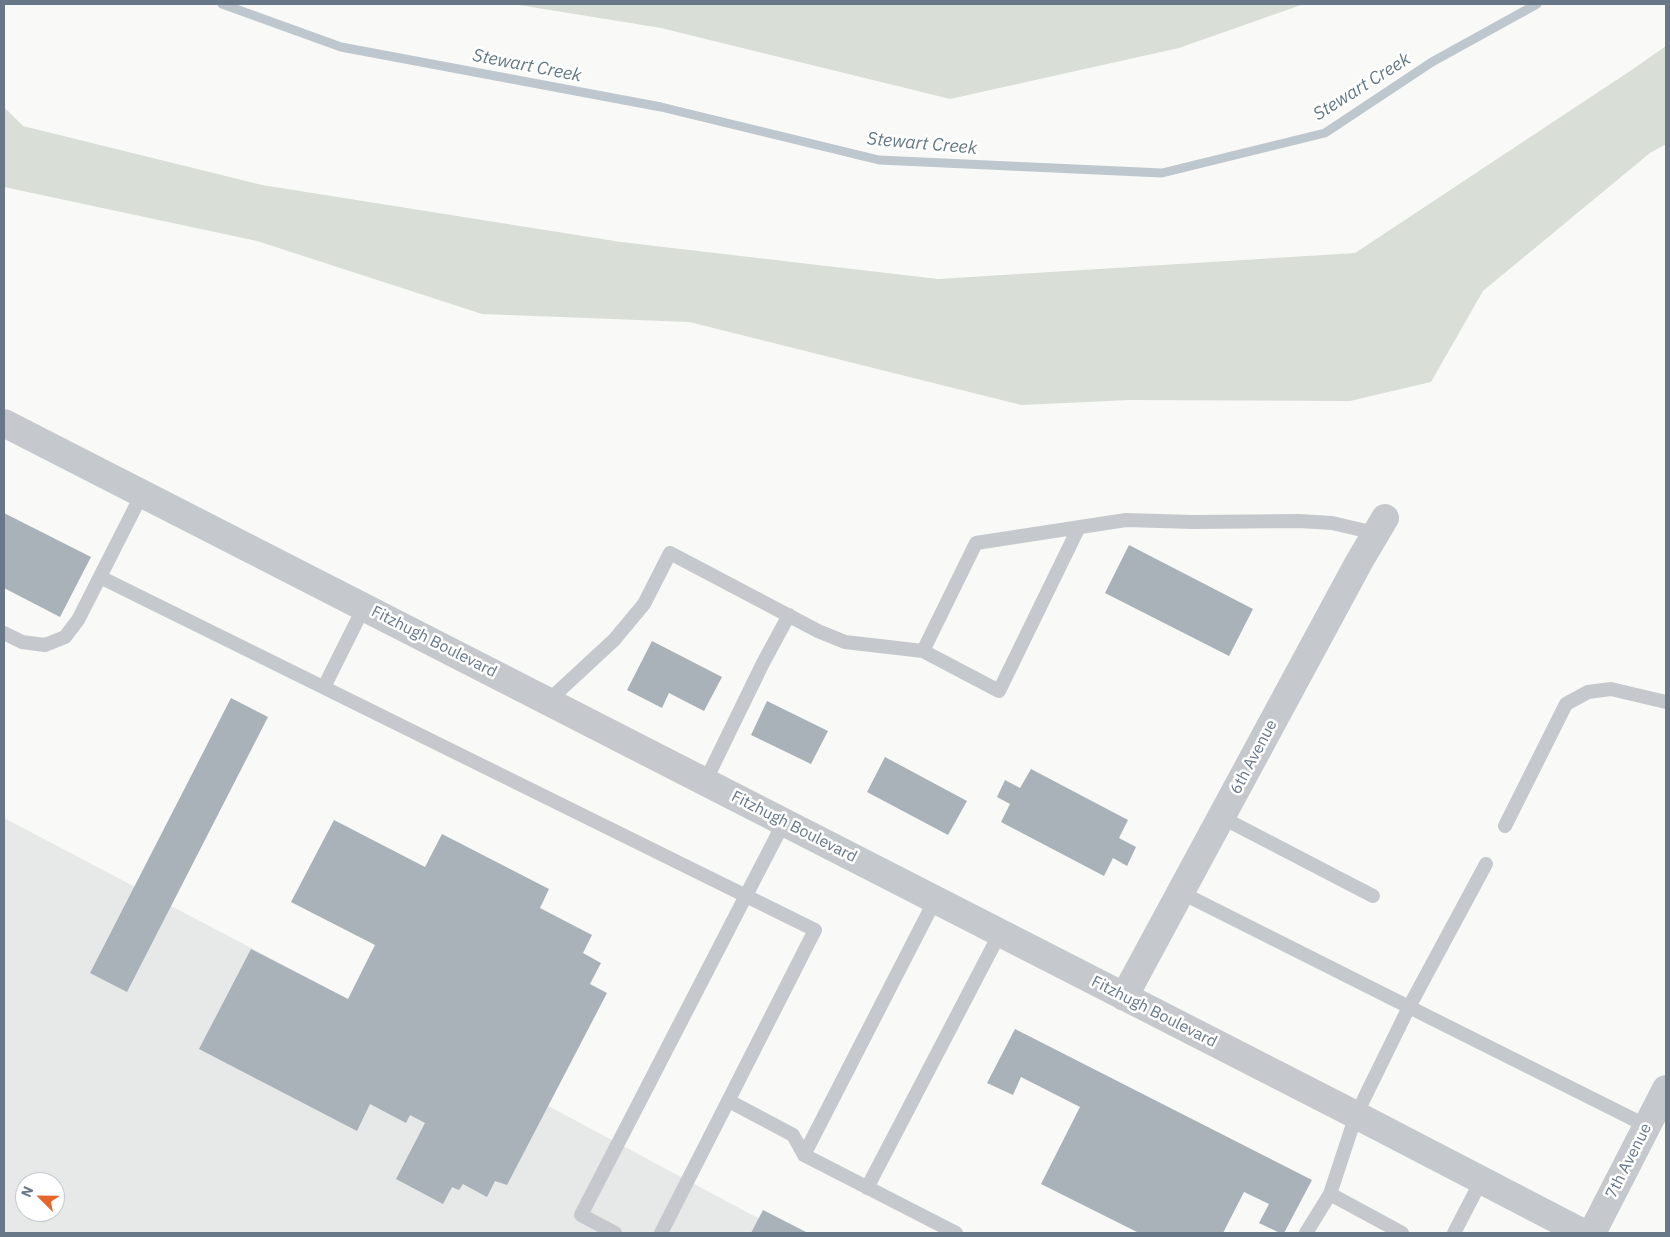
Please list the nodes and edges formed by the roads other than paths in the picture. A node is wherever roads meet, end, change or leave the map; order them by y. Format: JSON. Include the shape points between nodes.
{"nodes":[{"id":1,"x":4,"y":423,"type":"edge"},
{"id":2,"x":142,"y":494,"type":"junction"},
{"id":3,"x":1380,"y":526,"type":"joint"},
{"id":4,"x":1079,"y":527,"type":"junction"},
{"id":5,"x":100,"y":576,"type":"junction"},
{"id":6,"x":364,"y":606,"type":"junction"},
{"id":7,"x":789,"y":615,"type":"junction"},
{"id":8,"x":4,"y":633,"type":"edge"},
{"id":9,"x":923,"y":651,"type":"junction"},
{"id":10,"x":324,"y":688,"type":"junction"},
{"id":11,"x":548,"y":701,"type":"junction"},
{"id":12,"x":1666,"y":702,"type":"edge"},
{"id":13,"x":706,"y":782,"type":"junction"},
{"id":14,"x":1221,"y":817,"type":"junction"},
{"id":15,"x":784,"y":822,"type":"junction"},
{"id":16,"x":1505,"y":826,"type":"dead end"},
{"id":17,"x":1486,"y":864,"type":"dead end"},
{"id":18,"x":1180,"y":892,"type":"junction"},
{"id":19,"x":746,"y":895,"type":"junction"},
{"id":20,"x":1373,"y":896,"type":"dead end"},
{"id":21,"x":935,"y":900,"type":"junction"},
{"id":22,"x":1000,"y":933,"type":"junction"},
{"id":23,"x":1124,"y":996,"type":"junction"},
{"id":24,"x":1409,"y":1007,"type":"junction"},
{"id":25,"x":1666,"y":1089,"type":"edge"},
{"id":26,"x":728,"y":1101,"type":"junction"},
{"id":27,"x":1356,"y":1115,"type":"junction"},
{"id":28,"x":1647,"y":1126,"type":"junction"},
{"id":29,"x":804,"y":1155,"type":"junction"},
{"id":30,"x":1481,"y":1181,"type":"junction"},
{"id":31,"x":867,"y":1188,"type":"junction"},
{"id":32,"x":1330,"y":1194,"type":"junction"},
{"id":33,"x":615,"y":1233,"type":"edge"},
{"id":34,"x":662,"y":1233,"type":"edge"},
{"id":35,"x":956,"y":1233,"type":"edge"},
{"id":36,"x":1306,"y":1233,"type":"edge"},
{"id":37,"x":1402,"y":1233,"type":"edge"},
{"id":38,"x":1454,"y":1233,"type":"edge"},
{"id":39,"x":1583,"y":1233,"type":"edge"},
{"id":40,"x":1592,"y":1233,"type":"edge"}],
"edges":[{"from":1,"to":2,"type":"street","name":"Fitzhugh Boulevard"},
{"from":2,"to":5,"type":"lane"},
{"from":2,"to":6,"type":"street","name":"Fitzhugh Boulevard"},
{"from":3,"to":4,"type":"lane","via":[[1299,521],[1126,520]]},
{"from":3,"to":14,"type":"street","name":"6th Avenue"},
{"from":4,"to":9,"type":"lane","via":[[976,543]]},
{"from":4,"to":9,"type":"lane","via":[[999,691]]},
{"from":5,"to":8,"type":"lane","via":[[78,620],[65,637],[45,645],[22,642]]},
{"from":5,"to":10,"type":"lane"},
{"from":6,"to":10,"type":"lane"},
{"from":6,"to":11,"type":"street","name":"Fitzhugh Boulevard"},
{"from":7,"to":9,"type":"lane","via":[[845,642]]},
{"from":7,"to":11,"type":"lane","via":[[670,553],[644,604],[614,640]]},
{"from":7,"to":13,"type":"lane","via":[[762,663]]},
{"from":10,"to":19,"type":"lane"},
{"from":11,"to":13,"type":"street","name":"Fitzhugh Boulevard"},
{"from":12,"to":16,"type":"lane","via":[[1611,689],[1588,692],[1566,704]]},
{"from":13,"to":15,"type":"street","name":"Fitzhugh Boulevard"},
{"from":14,"to":18,"type":"street","name":"6th Avenue"},
{"from":14,"to":20,"type":"lane"},
{"from":15,"to":19,"type":"lane"},
{"from":15,"to":21,"type":"street","name":"Fitzhugh Boulevard"},
{"from":17,"to":24,"type":"lane"},
{"from":18,"to":23,"type":"street","name":"6th Avenue"},
{"from":18,"to":24,"type":"lane"},
{"from":19,"to":26,"type":"lane","via":[[815,930]]},
{"from":19,"to":33,"type":"lane","via":[[581,1215]]},
{"from":21,"to":22,"type":"street","name":"Fitzhugh Boulevard"},
{"from":21,"to":29,"type":"lane"},
{"from":22,"to":23,"type":"street","name":"Fitzhugh Boulevard"},
{"from":22,"to":31,"type":"lane"},
{"from":23,"to":27,"type":"street","name":"Fitzhugh Boulevard"},
{"from":24,"to":27,"type":"lane"},
{"from":24,"to":28,"type":"lane"},
{"from":25,"to":28,"type":"street","name":"7th Avenue"},
{"from":26,"to":29,"type":"lane","via":[[793,1135]]},
{"from":26,"to":34,"type":"lane"},
{"from":27,"to":30,"type":"street","name":"Fitzhugh Boulevard"},
{"from":27,"to":32,"type":"lane"},
{"from":28,"to":40,"type":"street","name":"7th Avenue"},
{"from":29,"to":31,"type":"lane"},
{"from":30,"to":38,"type":"lane"},
{"from":30,"to":39,"type":"street","name":"Fitzhugh Boulevard"},
{"from":31,"to":35,"type":"lane"},
{"from":32,"to":36,"type":"lane"},
{"from":32,"to":37,"type":"lane"}]}
